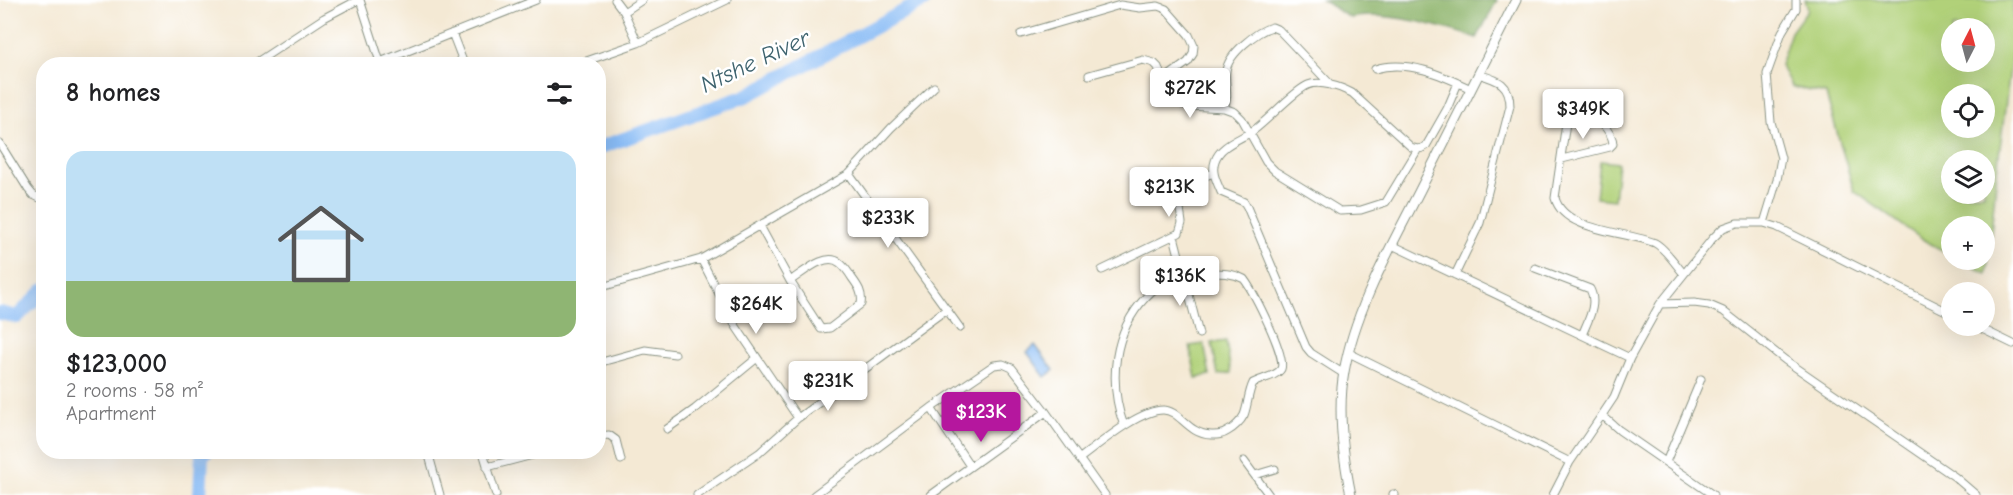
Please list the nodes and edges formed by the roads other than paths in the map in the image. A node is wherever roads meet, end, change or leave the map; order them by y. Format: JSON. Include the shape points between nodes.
{"nodes":[{"id":1,"x":359,"y":0,"type":"edge"},
{"id":2,"x":536,"y":0,"type":"edge"},
{"id":3,"x":615,"y":0,"type":"edge"},
{"id":4,"x":642,"y":0,"type":"edge"},
{"id":5,"x":726,"y":0,"type":"edge"},
{"id":6,"x":1515,"y":0,"type":"edge"},
{"id":7,"x":1796,"y":0,"type":"edge"},
{"id":8,"x":624,"y":12,"type":"junction"},
{"id":9,"x":452,"y":33,"type":"junction"},
{"id":10,"x":1021,"y":34,"type":"dead end"},
{"id":11,"x":638,"y":43,"type":"junction"},
{"id":12,"x":265,"y":57,"type":"edge"},
{"id":13,"x":375,"y":57,"type":"edge"},
{"id":14,"x":392,"y":57,"type":"edge"},
{"id":15,"x":461,"y":57,"type":"edge"},
{"id":16,"x":598,"y":57,"type":"edge"},
{"id":17,"x":1375,"y":69,"type":"dead end"},
{"id":18,"x":1478,"y":74,"type":"junction"},
{"id":19,"x":1089,"y":75,"type":"dead end"},
{"id":20,"x":1163,"y":80,"type":"junction"},
{"id":21,"x":1458,"y":83,"type":"junction"},
{"id":22,"x":1332,"y":86,"type":"junction"},
{"id":23,"x":934,"y":87,"type":"dead end"},
{"id":24,"x":1471,"y":89,"type":"junction"},
{"id":25,"x":1224,"y":108,"type":"junction"},
{"id":26,"x":1249,"y":133,"type":"junction"},
{"id":27,"x":0,"y":144,"type":"edge"},
{"id":28,"x":1418,"y":149,"type":"junction"},
{"id":29,"x":1562,"y":159,"type":"junction"},
{"id":30,"x":1214,"y":173,"type":"junction"},
{"id":31,"x":849,"y":174,"type":"junction"},
{"id":32,"x":36,"y":196,"type":"edge"},
{"id":33,"x":1764,"y":223,"type":"junction"},
{"id":34,"x":760,"y":226,"type":"junction"},
{"id":35,"x":1174,"y":237,"type":"junction"},
{"id":36,"x":1392,"y":245,"type":"junction"},
{"id":37,"x":701,"y":259,"type":"junction"},
{"id":38,"x":1535,"y":268,"type":"dead end"},
{"id":39,"x":1102,"y":270,"type":"dead end"},
{"id":40,"x":1185,"y":274,"type":"junction"},
{"id":41,"x":1684,"y":274,"type":"junction"},
{"id":42,"x":1455,"y":275,"type":"junction"},
{"id":43,"x":790,"y":281,"type":"junction"},
{"id":44,"x":606,"y":286,"type":"edge"},
{"id":45,"x":1660,"y":304,"type":"junction"},
{"id":46,"x":1941,"y":308,"type":"edge"},
{"id":47,"x":947,"y":309,"type":"junction"},
{"id":48,"x":960,"y":328,"type":"dead end"},
{"id":49,"x":1199,"y":334,"type":"dead end"},
{"id":50,"x":1582,"y":335,"type":"junction"},
{"id":51,"x":1995,"y":335,"type":"edge"},
{"id":52,"x":2013,"y":344,"type":"edge"},
{"id":53,"x":1349,"y":353,"type":"junction"},
{"id":54,"x":675,"y":354,"type":"dead end"},
{"id":55,"x":757,"y":358,"type":"junction"},
{"id":56,"x":1630,"y":358,"type":"junction"},
{"id":57,"x":606,"y":361,"type":"edge"},
{"id":58,"x":1344,"y":374,"type":"junction"},
{"id":59,"x":1701,"y":379,"type":"dead end"},
{"id":60,"x":931,"y":408,"type":"junction"},
{"id":61,"x":1046,"y":412,"type":"junction"},
{"id":62,"x":1602,"y":415,"type":"junction"},
{"id":63,"x":798,"y":418,"type":"junction"},
{"id":64,"x":1124,"y":426,"type":"junction"},
{"id":65,"x":667,"y":429,"type":"dead end"},
{"id":66,"x":606,"y":435,"type":"edge"},
{"id":67,"x":430,"y":459,"type":"edge"},
{"id":68,"x":485,"y":459,"type":"edge"},
{"id":69,"x":517,"y":459,"type":"edge"},
{"id":70,"x":1079,"y":459,"type":"junction"},
{"id":71,"x":621,"y":460,"type":"dead end"},
{"id":72,"x":1244,"y":461,"type":"dead end"},
{"id":73,"x":1570,"y":462,"type":"junction"},
{"id":74,"x":1665,"y":462,"type":"junction"},
{"id":75,"x":970,"y":466,"type":"junction"},
{"id":76,"x":487,"y":467,"type":"junction"},
{"id":77,"x":1275,"y":469,"type":"dead end"},
{"id":78,"x":1255,"y":475,"type":"junction"},
{"id":79,"x":440,"y":495,"type":"edge"},
{"id":80,"x":496,"y":495,"type":"edge"},
{"id":81,"x":697,"y":495,"type":"edge"},
{"id":82,"x":814,"y":495,"type":"edge"},
{"id":83,"x":931,"y":495,"type":"edge"},
{"id":84,"x":1105,"y":495,"type":"edge"},
{"id":85,"x":1269,"y":495,"type":"edge"},
{"id":86,"x":1351,"y":495,"type":"edge"},
{"id":87,"x":1553,"y":495,"type":"edge"},
{"id":88,"x":1713,"y":495,"type":"edge"},
{"id":89,"x":1976,"y":495,"type":"edge"}],
"edges":[{"from":1,"to":12,"type":"street"},
{"from":1,"to":13,"type":"street"},
{"from":2,"to":9,"type":"street"},
{"from":3,"to":8,"type":"street"},
{"from":4,"to":8,"type":"street"},
{"from":5,"to":11,"type":"street"},
{"from":6,"to":18,"type":"street"},
{"from":7,"to":33,"type":"street","via":[[1796,9],[1782,32],[1767,74],[1771,122],[1781,158]]},
{"from":8,"to":11,"type":"street"},
{"from":9,"to":14,"type":"street"},
{"from":9,"to":15,"type":"street"},
{"from":10,"to":20,"type":"street","via":[[1120,5],[1158,6],[1166,9],[1194,46],[1188,62]]},
{"from":11,"to":16,"type":"street"},
{"from":17,"to":21,"type":"street","via":[[1401,65]]},
{"from":18,"to":24,"type":"street"},
{"from":18,"to":42,"type":"street","via":[[1502,83],[1510,96],[1510,106],[1480,223]]},
{"from":19,"to":20,"type":"street","via":[[1149,60],[1158,67]]},
{"from":20,"to":25,"type":"street","via":[[1174,102]]},
{"from":21,"to":24,"type":"street"},
{"from":21,"to":28,"type":"street","via":[[1426,146]]},
{"from":22,"to":25,"type":"street","via":[[1272,27],[1258,33],[1234,56],[1226,71],[1228,92]]},
{"from":22,"to":26,"type":"street","via":[[1309,84]]},
{"from":22,"to":28,"type":"street","via":[[1353,93],[1411,147]]},
{"from":23,"to":31,"type":"street"},
{"from":24,"to":36,"type":"street"},
{"from":25,"to":26,"type":"street","via":[[1235,112]]},
{"from":26,"to":28,"type":"street","via":[[1275,171],[1347,212],[1386,202]]},
{"from":26,"to":30,"type":"street","via":[[1223,148],[1214,162]]},
{"from":27,"to":32,"type":"street"},
{"from":29,"to":29,"type":"street","via":[[1569,113],[1582,107],[1613,138],[1613,144]]},
{"from":29,"to":41,"type":"street","via":[[1555,198],[1563,213],[1575,222],[1657,244]]},
{"from":30,"to":35,"type":"street","via":[[1177,188],[1182,228]]},
{"from":30,"to":58,"type":"street","via":[[1221,192],[1247,207],[1306,347]]},
{"from":31,"to":34,"type":"street"},
{"from":31,"to":47,"type":"street"},
{"from":33,"to":41,"type":"street","via":[[1737,223],[1724,228]]},
{"from":33,"to":46,"type":"street"},
{"from":34,"to":37,"type":"street"},
{"from":34,"to":43,"type":"street"},
{"from":35,"to":39,"type":"street"},
{"from":35,"to":40,"type":"street"},
{"from":36,"to":42,"type":"street"},
{"from":36,"to":53,"type":"street"},
{"from":37,"to":44,"type":"street"},
{"from":37,"to":55,"type":"street"},
{"from":38,"to":50,"type":"street","via":[[1590,288],[1592,308]]},
{"from":40,"to":49,"type":"street"},
{"from":40,"to":64,"type":"street","via":[[1153,289],[1126,322],[1114,365]]},
{"from":40,"to":64,"type":"street","via":[[1228,274],[1244,279],[1272,333],[1282,366],[1279,372],[1252,383],[1244,415],[1222,435],[1203,434],[1173,412],[1164,410]]},
{"from":41,"to":45,"type":"street"},
{"from":42,"to":50,"type":"street"},
{"from":43,"to":43,"type":"street","via":[[825,260],[834,259],[858,286],[861,304],[830,328],[821,328]]},
{"from":45,"to":56,"type":"street"},
{"from":45,"to":89,"type":"street","via":[[1694,303],[1723,311],[1785,360]]},
{"from":47,"to":48,"type":"street"},
{"from":47,"to":63,"type":"street"},
{"from":50,"to":56,"type":"street"},
{"from":51,"to":52,"type":"street"},
{"from":53,"to":58,"type":"street"},
{"from":53,"to":73,"type":"street"},
{"from":54,"to":57,"type":"street","via":[[645,350]]},
{"from":55,"to":63,"type":"street"},
{"from":55,"to":65,"type":"street"},
{"from":56,"to":62,"type":"street"},
{"from":58,"to":86,"type":"street","via":[[1342,429]]},
{"from":59,"to":74,"type":"street"},
{"from":60,"to":61,"type":"street","via":[[994,365],[1003,364],[1012,368]]},
{"from":60,"to":75,"type":"street"},
{"from":60,"to":82,"type":"street"},
{"from":61,"to":70,"type":"street"},
{"from":61,"to":75,"type":"street"},
{"from":62,"to":73,"type":"street"},
{"from":62,"to":74,"type":"street"},
{"from":63,"to":81,"type":"street","via":[[759,453]]},
{"from":64,"to":70,"type":"street"},
{"from":66,"to":71,"type":"street","via":[[616,440]]},
{"from":67,"to":79,"type":"street"},
{"from":68,"to":76,"type":"street"},
{"from":69,"to":76,"type":"street"},
{"from":70,"to":84,"type":"street"},
{"from":72,"to":78,"type":"street"},
{"from":73,"to":87,"type":"street"},
{"from":74,"to":88,"type":"street"},
{"from":75,"to":83,"type":"street"},
{"from":76,"to":80,"type":"street"},
{"from":77,"to":78,"type":"street"},
{"from":78,"to":85,"type":"street"}]}
